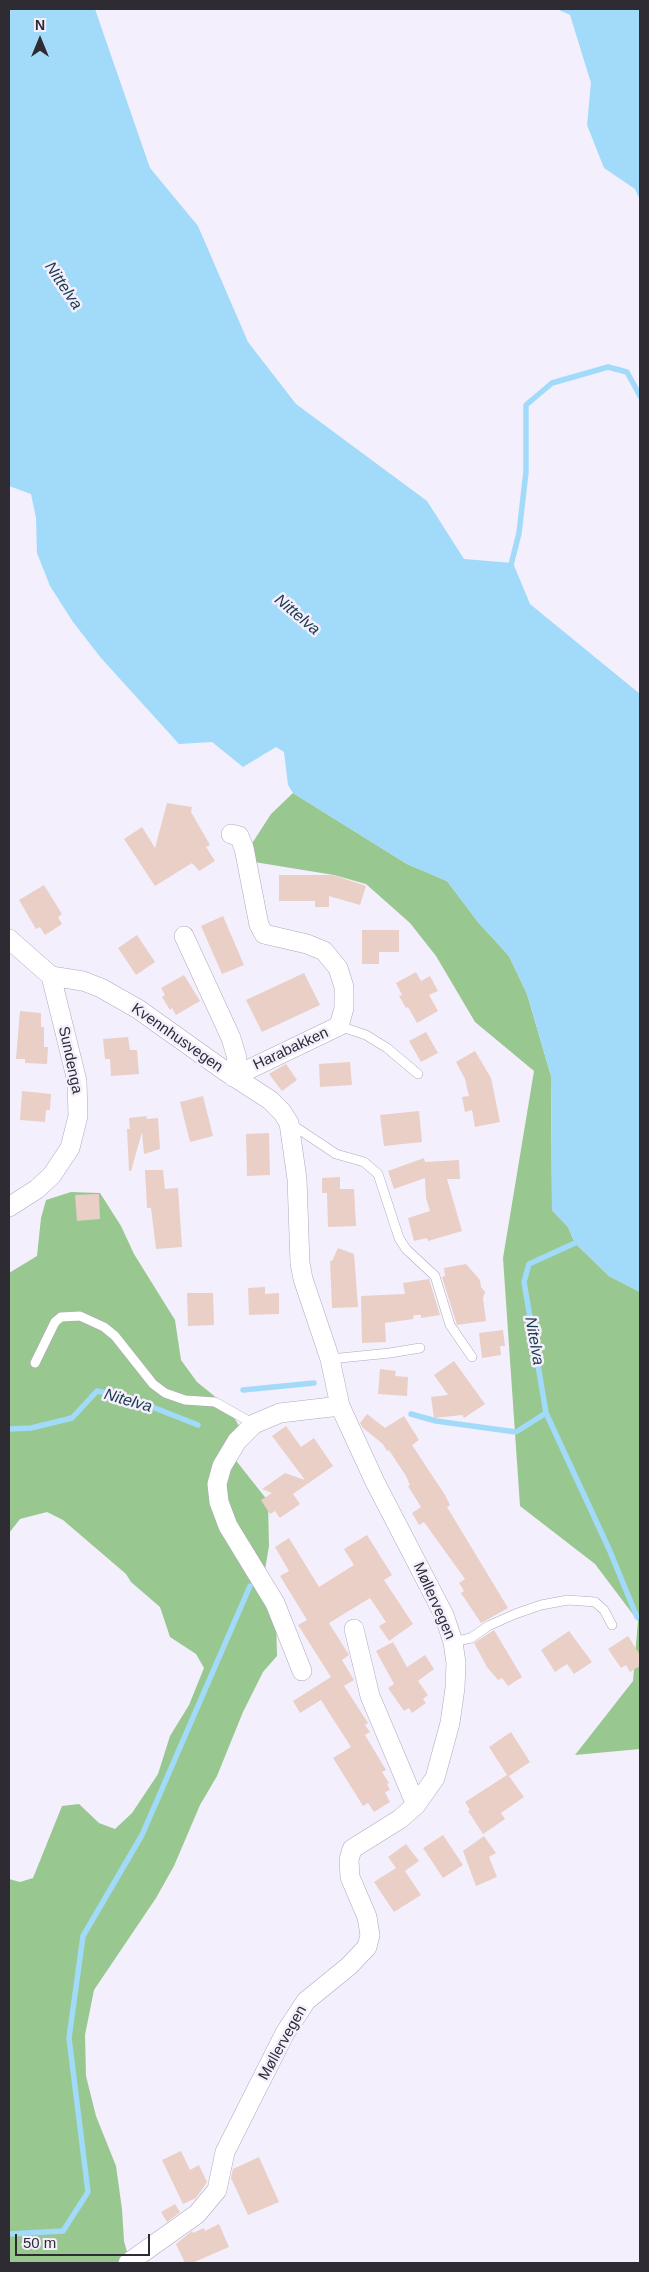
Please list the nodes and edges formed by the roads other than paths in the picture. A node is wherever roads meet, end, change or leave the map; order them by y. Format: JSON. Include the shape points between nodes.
{"nodes":[{"id":1,"x":231,"y":834,"type":"dead end"},
{"id":2,"x":184,"y":936,"type":"dead end"},
{"id":3,"x":9,"y":939,"type":"edge"},
{"id":4,"x":51,"y":976,"type":"junction"},
{"id":5,"x":340,"y":1026,"type":"junction"},
{"id":6,"x":418,"y":1074,"type":"dead end"},
{"id":7,"x":233,"y":1076,"type":"junction"},
{"id":8,"x":289,"y":1123,"type":"junction"},
{"id":9,"x":9,"y":1207,"type":"edge"},
{"id":10,"x":420,"y":1348,"type":"dead end"},
{"id":11,"x":472,"y":1357,"type":"dead end"},
{"id":12,"x":330,"y":1358,"type":"junction"},
{"id":13,"x":35,"y":1363,"type":"dead end"},
{"id":14,"x":340,"y":1406,"type":"junction"},
{"id":15,"x":254,"y":1424,"type":"junction"},
{"id":16,"x":612,"y":1625,"type":"dead end"},
{"id":17,"x":354,"y":1630,"type":"dead end"},
{"id":18,"x":454,"y":1642,"type":"junction"},
{"id":19,"x":302,"y":1671,"type":"dead end"},
{"id":20,"x":416,"y":1805,"type":"junction"},
{"id":21,"x":128,"y":2263,"type":"edge"}],
"edges":[{"from":1,"to":5,"type":"street","name":"Harabakken","via":[[238,836],[244,848],[259,926],[264,934],[317,947],[338,968],[344,987]]},
{"from":2,"to":7,"type":"street","name":"Harabakken","via":[[231,1038],[238,1058]]},
{"from":3,"to":4,"type":"street"},
{"from":4,"to":7,"type":"street","name":"Kvennhusvegen","via":[[83,981],[101,988],[138,1009]]},
{"from":4,"to":9,"type":"street","name":"Sundenga","via":[[76,1081],[78,1116],[70,1148],[52,1174],[37,1190]]},
{"from":5,"to":6,"type":"lane","via":[[387,1048]]},
{"from":5,"to":7,"type":"street","name":"Harabakken"},
{"from":7,"to":8,"type":"street","name":"Kvennhusvegen","via":[[270,1100]]},
{"from":8,"to":11,"type":"lane","via":[[336,1154],[364,1162],[378,1174],[399,1238],[435,1276],[450,1325]]},
{"from":8,"to":12,"type":"street","name":"Møllervegen","via":[[297,1179],[300,1263]]},
{"from":10,"to":12,"type":"lane"},
{"from":12,"to":14,"type":"street","name":"Møllervegen"},
{"from":13,"to":15,"type":"lane","via":[[54,1322],[61,1317],[80,1316],[115,1336],[153,1384],[165,1393],[185,1400],[215,1402]]},
{"from":14,"to":15,"type":"street","via":[[280,1413]]},
{"from":14,"to":18,"type":"street","name":"Møllervegen"},
{"from":15,"to":19,"type":"street","via":[[237,1441],[222,1466],[217,1484],[219,1502],[228,1526],[275,1603]]},
{"from":16,"to":18,"type":"lane","via":[[595,1602],[568,1600],[515,1614],[471,1638]]},
{"from":17,"to":20,"type":"street","via":[[370,1696]]},
{"from":18,"to":20,"type":"street","name":"Møllervegen","via":[[455,1688],[445,1745],[435,1778]]},
{"from":20,"to":21,"type":"street","name":"Møllervegen","via":[[352,1850],[350,1877],[367,1917],[370,1935],[367,1947],[306,2001],[286,2033],[225,2152],[218,2190],[197,2214]]}]}
